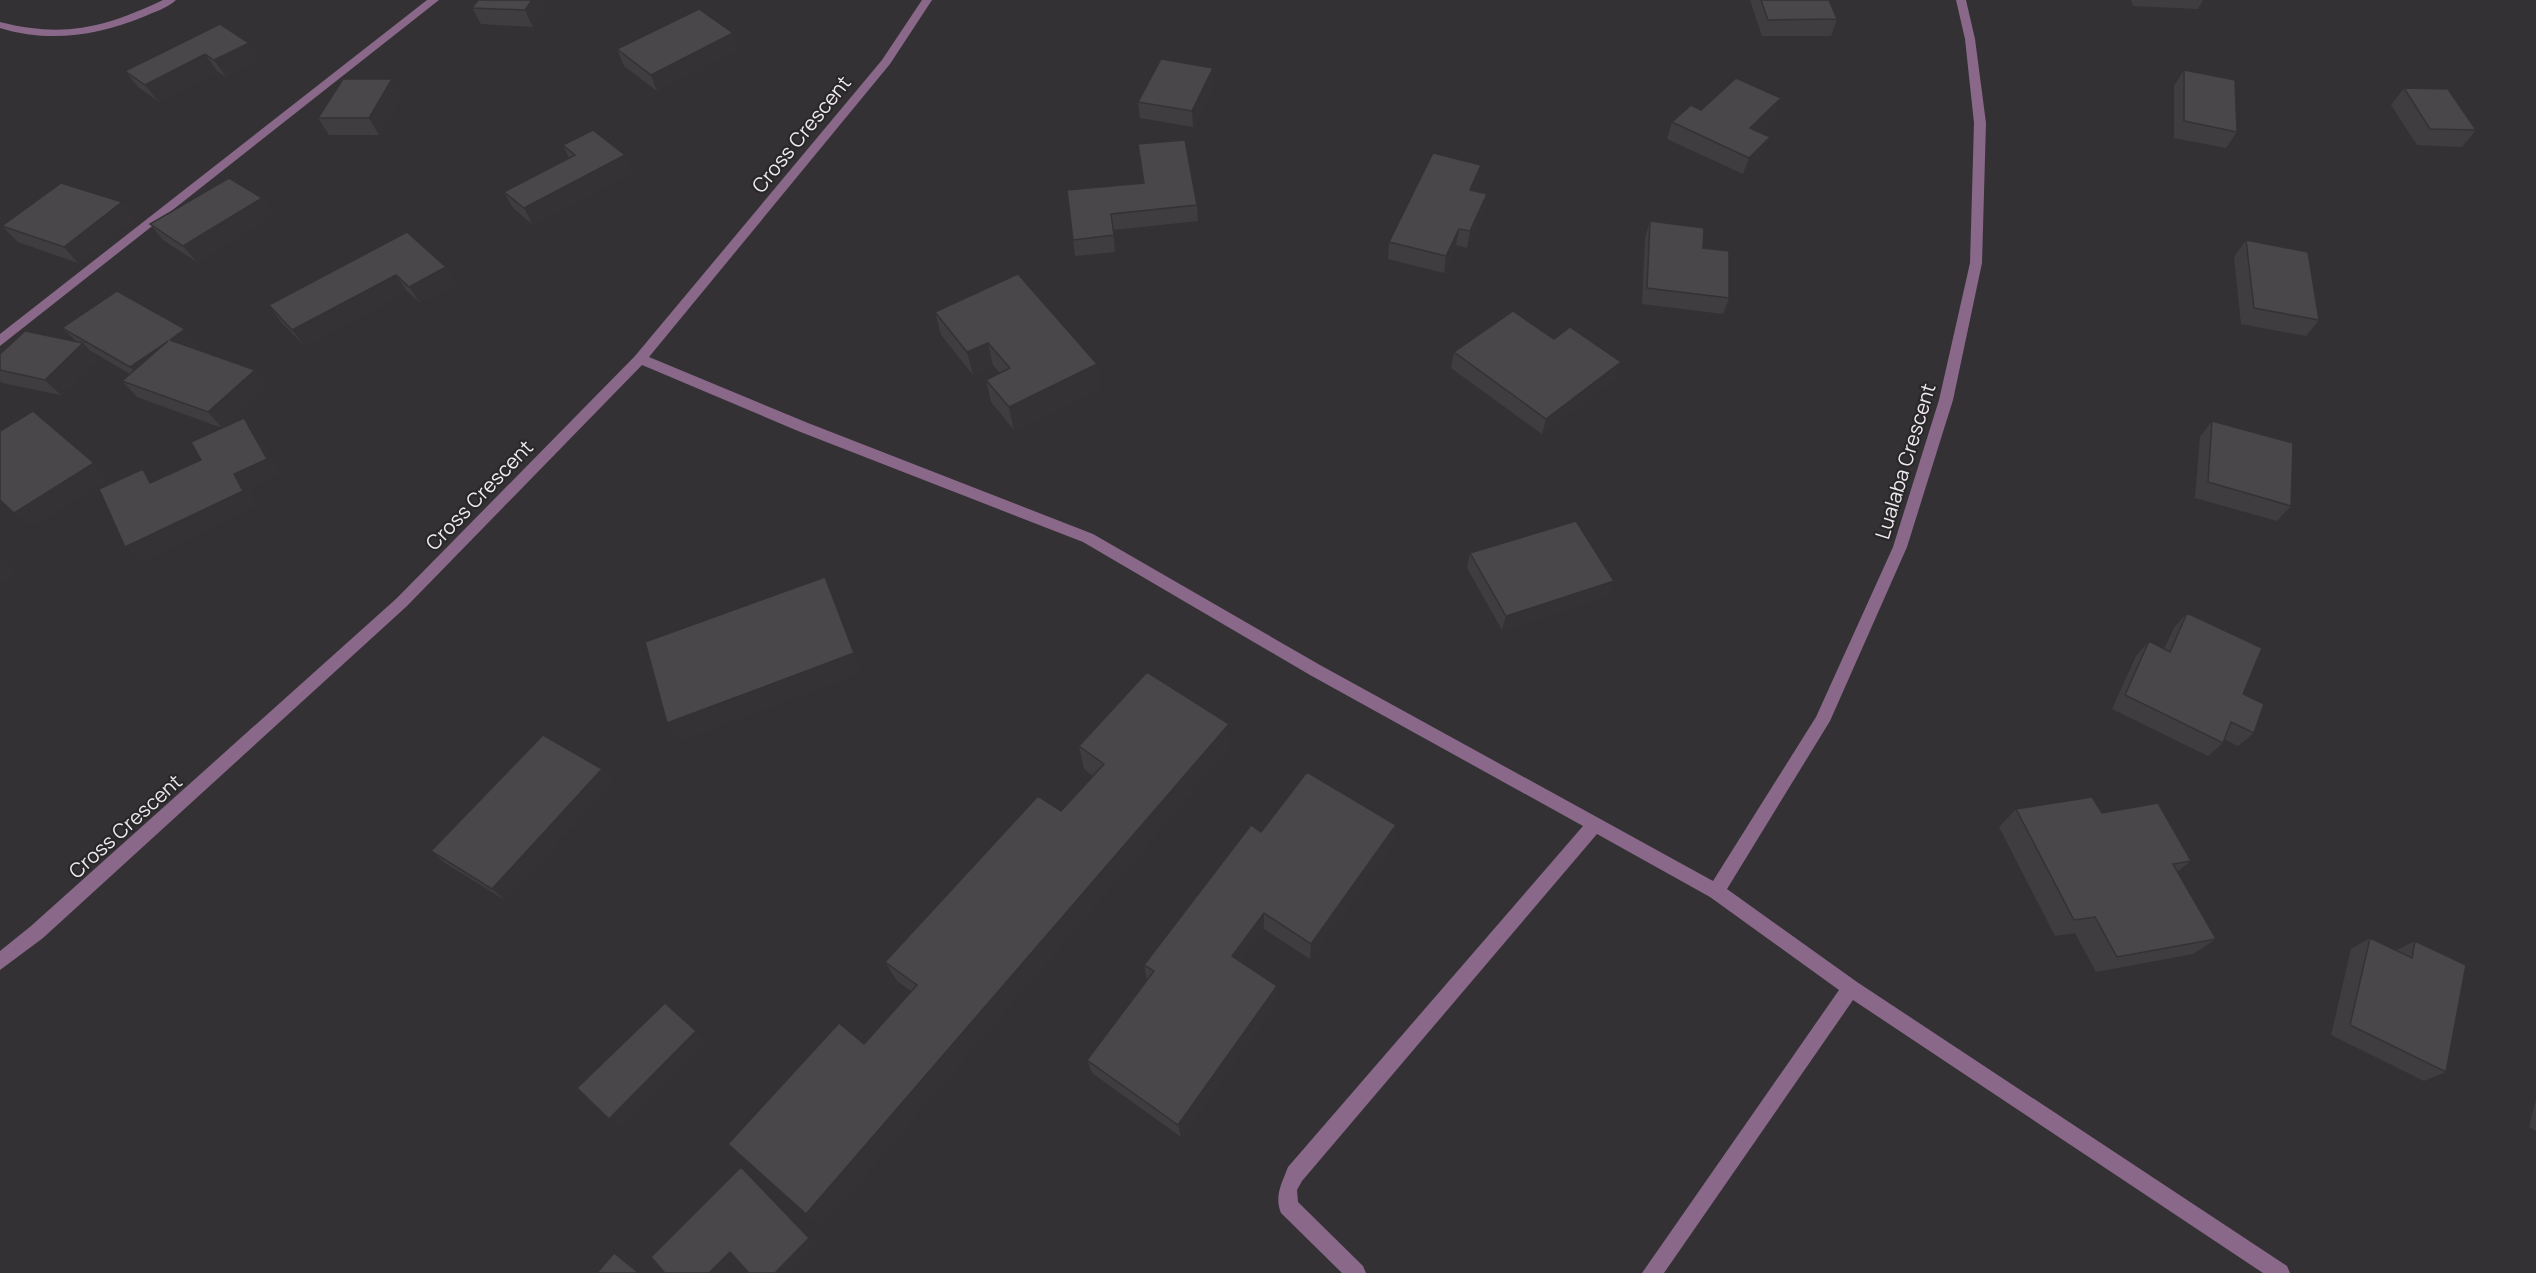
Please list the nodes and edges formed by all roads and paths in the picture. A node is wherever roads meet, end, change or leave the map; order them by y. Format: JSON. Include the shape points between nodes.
{"nodes":[{"id":1,"x":171,"y":0,"type":"edge"},
{"id":2,"x":434,"y":0,"type":"edge"},
{"id":3,"x":927,"y":0,"type":"edge"},
{"id":4,"x":1961,"y":0,"type":"edge"},
{"id":5,"x":0,"y":25,"type":"edge"},
{"id":6,"x":0,"y":341,"type":"edge"},
{"id":7,"x":640,"y":359,"type":"junction"},
{"id":8,"x":1595,"y":824,"type":"junction"},
{"id":9,"x":1716,"y":891,"type":"junction"},
{"id":10,"x":0,"y":962,"type":"edge"},
{"id":11,"x":1851,"y":988,"type":"junction"},
{"id":12,"x":1356,"y":1273,"type":"edge"},
{"id":13,"x":1652,"y":1273,"type":"edge"},
{"id":14,"x":2280,"y":1273,"type":"edge"}],
"edges":[{"from":1,"to":5,"type":"street","via":[[139,16],[52,36]]},
{"from":2,"to":6,"type":"street"},
{"from":3,"to":7,"type":"street","name":"Cross Crescent","via":[[886,62]]},
{"from":4,"to":9,"type":"street","name":"Lualaba Crescent","via":[[1980,123],[1976,262],[1946,400],[1899,547],[1822,721]]},
{"from":7,"to":8,"type":"street","via":[[1088,538],[1315,670]]},
{"from":7,"to":10,"type":"street","name":"Cross Crescent","via":[[402,602]]},
{"from":8,"to":9,"type":"street"},
{"from":8,"to":12,"type":"street","via":[[1295,1174],[1288,1190],[1288,1206]]},
{"from":9,"to":11,"type":"street"},
{"from":11,"to":13,"type":"street"},
{"from":11,"to":14,"type":"street"}]}
